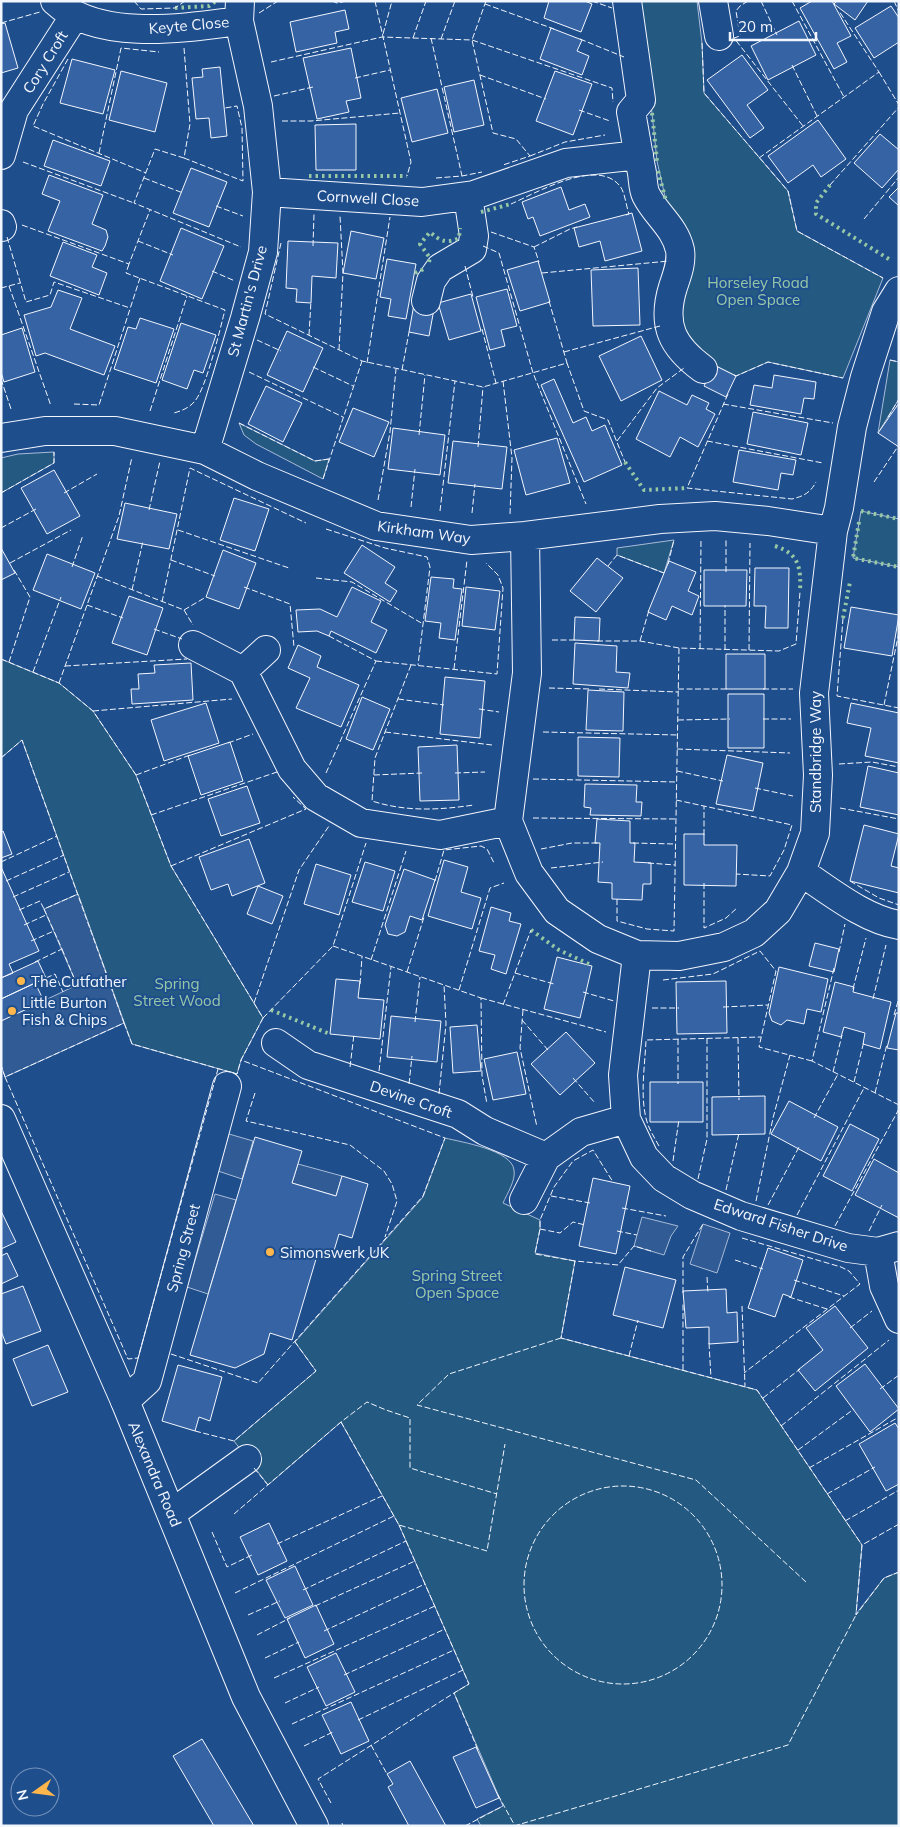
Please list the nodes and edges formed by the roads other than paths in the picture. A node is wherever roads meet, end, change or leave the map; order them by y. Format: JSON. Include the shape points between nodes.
{"nodes":[{"id":1,"x":627,"y":1,"type":"edge"},
{"id":2,"x":713,"y":1,"type":"edge"},
{"id":3,"x":65,"y":8,"type":"edge"},
{"id":4,"x":239,"y":11,"type":"edge"},
{"id":5,"x":719,"y":36,"type":"dead end"},
{"id":6,"x":8,"y":107,"type":"edge"},
{"id":7,"x":1,"y":155,"type":"edge"},
{"id":8,"x":639,"y":155,"type":"junction"},
{"id":9,"x":267,"y":192,"type":"junction"},
{"id":10,"x":468,"y":196,"type":"junction"},
{"id":11,"x":899,"y":291,"type":"edge"},
{"id":12,"x":426,"y":301,"type":"dead end"},
{"id":13,"x":703,"y":369,"type":"dead end"},
{"id":14,"x":1,"y":438,"type":"edge"},
{"id":15,"x":205,"y":450,"type":"junction"},
{"id":16,"x":833,"y":531,"type":"junction"},
{"id":17,"x":525,"y":536,"type":"junction"},
{"id":18,"x":193,"y":645,"type":"dead end"},
{"id":19,"x":266,"y":650,"type":"dead end"},
{"id":20,"x":243,"y":671,"type":"junction"},
{"id":21,"x":508,"y":821,"type":"junction"},
{"id":22,"x":801,"y":872,"type":"junction"},
{"id":23,"x":899,"y":925,"type":"edge"},
{"id":24,"x":637,"y":955,"type":"junction"},
{"id":25,"x":276,"y":1043,"type":"dead end"},
{"id":26,"x":227,"y":1086,"type":"dead end"},
{"id":27,"x":1,"y":1119,"type":"edge"},
{"id":28,"x":626,"y":1119,"type":"junction"},
{"id":29,"x":546,"y":1157,"type":"junction"},
{"id":30,"x":524,"y":1200,"type":"dead end"},
{"id":31,"x":889,"y":1249,"type":"edge"},
{"id":32,"x":899,"y":1319,"type":"edge"},
{"id":33,"x":125,"y":1401,"type":"junction"},
{"id":34,"x":247,"y":1459,"type":"dead end"},
{"id":35,"x":172,"y":1513,"type":"junction"},
{"id":36,"x":314,"y":1826,"type":"edge"}],
"edges":[{"from":1,"to":8,"type":"street","via":[[641,100],[631,112]]},
{"from":2,"to":5,"type":"street"},
{"from":3,"to":4,"type":"street","name":"Keyte Close","via":[[96,23],[139,29],[172,29]]},
{"from":3,"to":6,"type":"street","name":"Cory Croft"},
{"from":4,"to":9,"type":"street","name":"St Martin's Drive","via":[[258,106]]},
{"from":6,"to":7,"type":"street","name":"Cory Croft"},
{"from":8,"to":10,"type":"street","name":"Cornwell Close","via":[[566,163]]},
{"from":8,"to":13,"type":"street","via":[[645,194],[671,228],[680,250],[680,271],[668,314],[670,329],[677,346]]},
{"from":9,"to":10,"type":"street","name":"Cornwell Close","via":[[422,202]]},
{"from":9,"to":15,"type":"street","name":"St Martin's Drive","via":[[263,252]]},
{"from":10,"to":12,"type":"street","via":[[474,236],[472,249],[440,268],[431,281]]},
{"from":11,"to":16,"type":"street","name":"Standbridge Way","via":[[886,312],[852,427]]},
{"from":14,"to":15,"type":"street","name":"Kirkham Way","via":[[45,431],[115,431]]},
{"from":15,"to":17,"type":"street","name":"Kirkham Way","via":[[257,476],[376,526],[471,540]]},
{"from":16,"to":17,"type":"street","name":"Kirkham Way","via":[[715,516],[660,519]]},
{"from":16,"to":22,"type":"street","name":"Standbridge Way","via":[[814,693],[818,775],[815,832]]},
{"from":17,"to":21,"type":"street","name":"Standbridge Way","via":[[527,673]]},
{"from":18,"to":20,"type":"street"},
{"from":19,"to":20,"type":"street"},
{"from":20,"to":21,"type":"street","via":[[292,768],[316,797],[361,823],[440,835]]},
{"from":21,"to":24,"type":"street","name":"Standbridge Way","via":[[529,873],[558,911],[598,939]]},
{"from":22,"to":23,"type":"street","via":[[868,915]]},
{"from":22,"to":24,"type":"street","name":"Standbridge Way","via":[[778,911],[754,933],[724,947],[679,956]]},
{"from":24,"to":28,"type":"street","name":"Edward Fisher Drive","via":[[623,1075]]},
{"from":25,"to":29,"type":"street","name":"Devine Croft","via":[[308,1065],[458,1114],[485,1132]]},
{"from":26,"to":33,"type":"street","name":"Spring Street","via":[[147,1381]]},
{"from":27,"to":33,"type":"street","name":"Alexandra Road"},
{"from":28,"to":29,"type":"street","via":[[581,1132]]},
{"from":28,"to":31,"type":"street","name":"Edward Fisher Drive","via":[[644,1157],[664,1178],[692,1195],[741,1216],[848,1248]]},
{"from":29,"to":30,"type":"street"},
{"from":31,"to":32,"type":"street","via":[[884,1286]]},
{"from":33,"to":35,"type":"street","name":"Alexandra Road"},
{"from":34,"to":35,"type":"street"},
{"from":35,"to":36,"type":"street","name":"Alexandra Road","via":[[246,1697]]}]}
